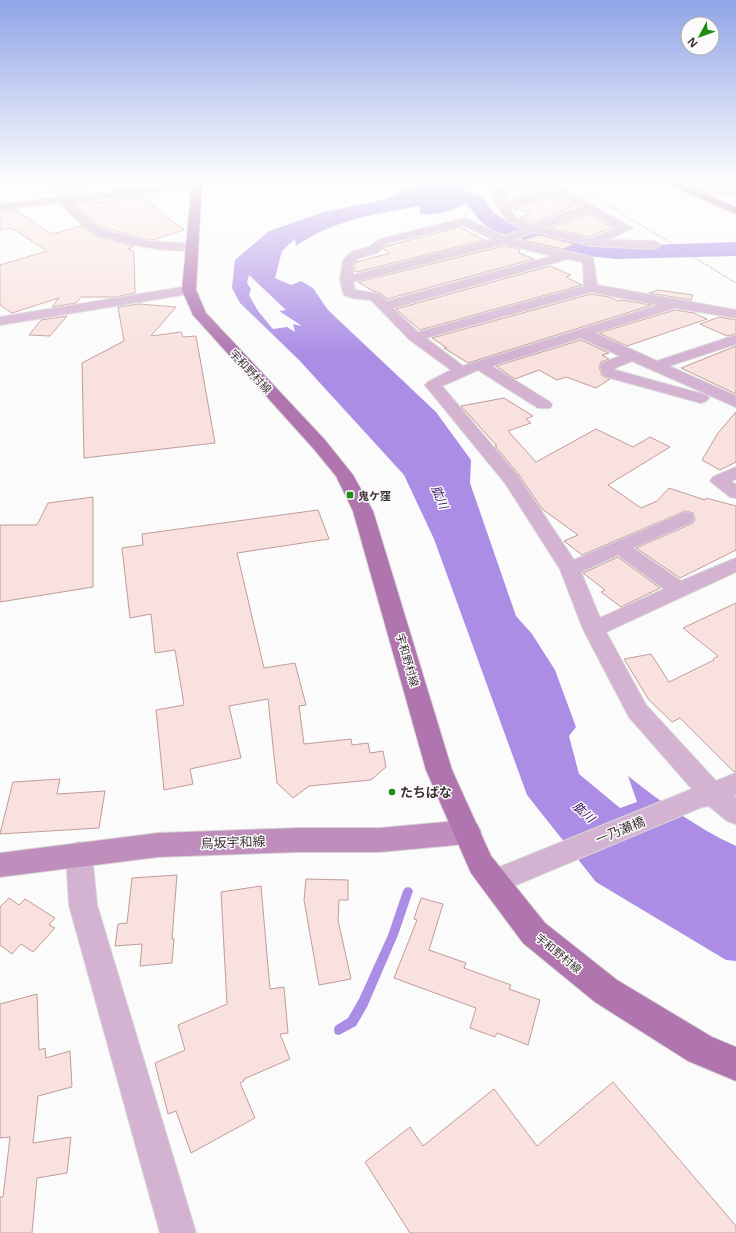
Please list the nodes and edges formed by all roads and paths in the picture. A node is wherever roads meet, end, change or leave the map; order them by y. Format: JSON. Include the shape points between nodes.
{"nodes":[{"id":1,"x":129,"y":240,"type":"edge"},
{"id":2,"x":192,"y":240,"type":"edge"},
{"id":3,"x":390,"y":240,"type":"edge"},
{"id":4,"x":498,"y":240,"type":"edge"},
{"id":5,"x":532,"y":240,"type":"edge"},
{"id":6,"x":563,"y":240,"type":"edge"},
{"id":7,"x":599,"y":240,"type":"edge"},
{"id":8,"x":591,"y":243,"type":"junction"},
{"id":9,"x":655,"y":245,"type":"dead end"},
{"id":10,"x":191,"y":246,"type":"junction"},
{"id":11,"x":569,"y":256,"type":"junction"},
{"id":12,"x":346,"y":280,"type":"junction"},
{"id":13,"x":592,"y":288,"type":"junction"},
{"id":14,"x":189,"y":290,"type":"junction"},
{"id":15,"x":674,"y":304,"type":"junction"},
{"id":16,"x":385,"y":306,"type":"junction"},
{"id":17,"x":736,"y":314,"type":"edge"},
{"id":18,"x":0,"y":321,"type":"edge"},
{"id":19,"x":582,"y":333,"type":"junction"},
{"id":20,"x":415,"y":336,"type":"junction"},
{"id":21,"x":736,"y":339,"type":"edge"},
{"id":22,"x":632,"y":356,"type":"junction"},
{"id":23,"x":480,"y":365,"type":"junction"},
{"id":24,"x":656,"y":366,"type":"junction"},
{"id":25,"x":461,"y":371,"type":"junction"},
{"id":26,"x":714,"y":392,"type":"junction"},
{"id":27,"x":736,"y":402,"type":"edge"},
{"id":28,"x":544,"y":405,"type":"dead end"},
{"id":29,"x":736,"y":472,"type":"edge"},
{"id":30,"x":736,"y":493,"type":"edge"},
{"id":31,"x":685,"y":518,"type":"dead end"},
{"id":32,"x":619,"y":548,"type":"junction"},
{"id":33,"x":736,"y":564,"type":"edge"},
{"id":34,"x":570,"y":569,"type":"junction"},
{"id":35,"x":679,"y":590,"type":"junction"},
{"id":36,"x":594,"y":629,"type":"junction"},
{"id":37,"x":736,"y":783,"type":"edge"},
{"id":38,"x":706,"y":796,"type":"junction"},
{"id":39,"x":736,"y":813,"type":"edge"},
{"id":40,"x":467,"y":832,"type":"junction"},
{"id":41,"x":79,"y":854,"type":"junction"},
{"id":42,"x":0,"y":865,"type":"edge"},
{"id":43,"x":495,"y":882,"type":"junction"},
{"id":44,"x":736,"y":1064,"type":"edge"},
{"id":45,"x":178,"y":1233,"type":"edge"}],
"edges":[{"from":1,"to":10,"type":"street","via":[[173,247]]},
{"from":2,"to":10,"type":"main road","name":"宇和野村線"},
{"from":3,"to":12,"type":"street","via":[[373,250],[355,255],[347,263]]},
{"from":4,"to":12,"type":"street"},
{"from":5,"to":11,"type":"street"},
{"from":6,"to":8,"type":"street"},
{"from":7,"to":8,"type":"street"},
{"from":8,"to":9,"type":"street"},
{"from":10,"to":14,"type":"main road","name":"宇和野村線"},
{"from":11,"to":13,"type":"street","via":[[589,260]]},
{"from":11,"to":16,"type":"street"},
{"from":12,"to":16,"type":"street","via":[[349,292],[357,296],[375,297]]},
{"from":13,"to":15,"type":"street"},
{"from":13,"to":20,"type":"street"},
{"from":14,"to":18,"type":"street"},
{"from":14,"to":40,"type":"main road","name":"宇和野村線","via":[[200,315],[319,444],[344,475],[363,510],[439,770]]},
{"from":15,"to":17,"type":"street"},
{"from":15,"to":19,"type":"street"},
{"from":16,"to":20,"type":"street"},
{"from":19,"to":22,"type":"street"},
{"from":19,"to":23,"type":"street"},
{"from":20,"to":25,"type":"street"},
{"from":21,"to":24,"type":"street"},
{"from":22,"to":24,"type":"street"},
{"from":22,"to":26,"type":"street","via":[[607,366],[608,373],[703,398]]},
{"from":23,"to":25,"type":"street"},
{"from":23,"to":28,"type":"street"},
{"from":24,"to":26,"type":"street"},
{"from":25,"to":34,"type":"street","via":[[432,385],[512,480]]},
{"from":26,"to":27,"type":"street"},
{"from":29,"to":30,"type":"street","via":[[719,481]]},
{"from":31,"to":32,"type":"street"},
{"from":32,"to":34,"type":"street"},
{"from":32,"to":35,"type":"street"},
{"from":33,"to":35,"type":"street"},
{"from":34,"to":36,"type":"street"},
{"from":35,"to":36,"type":"street"},
{"from":36,"to":38,"type":"street","via":[[637,711]]},
{"from":37,"to":38,"type":"street","name":"一乃瀬橋"},
{"from":38,"to":39,"type":"street"},
{"from":38,"to":43,"type":"street","name":"一乃瀬橋"},
{"from":40,"to":41,"type":"main road","name":"鳥坂宇和線","via":[[380,840],[158,845]]},
{"from":40,"to":43,"type":"main road","name":"宇和野村線","via":[[481,864]]},
{"from":41,"to":42,"type":"main road","name":"鳥坂宇和線"},
{"from":41,"to":45,"type":"street","via":[[83,904]]},
{"from":43,"to":44,"type":"main road","name":"宇和野村線","via":[[534,933],[606,991],[700,1049]]}]}
